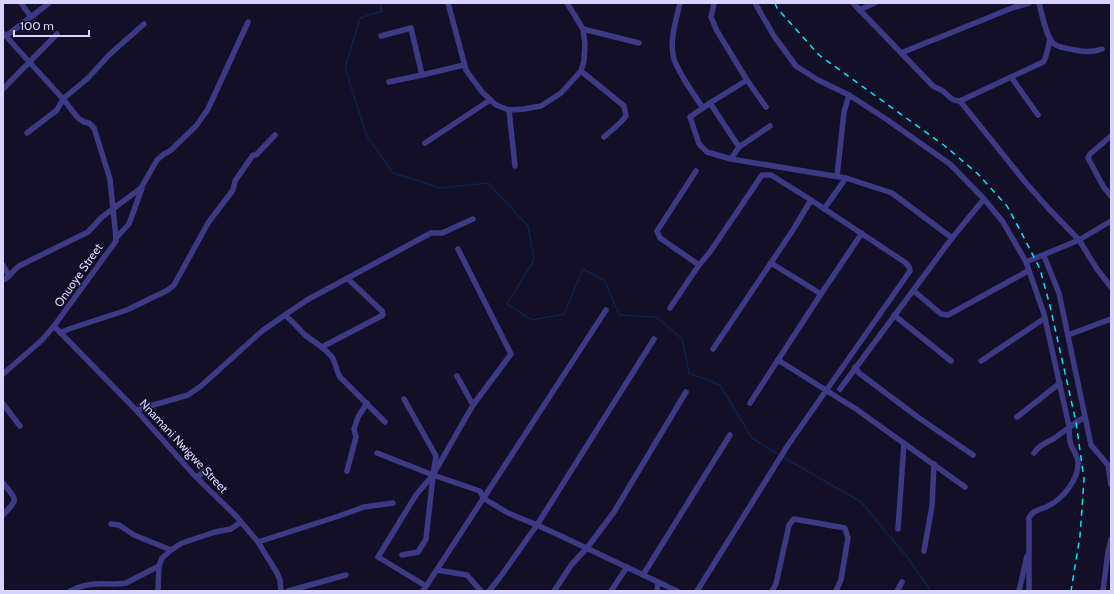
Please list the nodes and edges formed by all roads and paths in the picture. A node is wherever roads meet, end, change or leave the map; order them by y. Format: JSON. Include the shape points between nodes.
{"nodes":[{"id":1,"x":21,"y":3,"type":"edge"},
{"id":2,"x":49,"y":3,"type":"edge"},
{"id":3,"x":448,"y":3,"type":"edge"},
{"id":4,"x":567,"y":3,"type":"edge"},
{"id":5,"x":680,"y":3,"type":"edge"},
{"id":6,"x":714,"y":3,"type":"edge"},
{"id":7,"x":755,"y":3,"type":"edge"},
{"id":8,"x":853,"y":3,"type":"edge"},
{"id":9,"x":875,"y":3,"type":"edge"},
{"id":10,"x":1029,"y":3,"type":"edge"},
{"id":11,"x":1040,"y":3,"type":"edge"},
{"id":12,"x":859,"y":10,"type":"junction"},
{"id":13,"x":31,"y":17,"type":"junction"},
{"id":14,"x":248,"y":22,"type":"dead end"},
{"id":15,"x":144,"y":24,"type":"dead end"},
{"id":16,"x":584,"y":29,"type":"junction"},
{"id":17,"x":4,"y":34,"type":"edge"},
{"id":18,"x":57,"y":34,"type":"dead end"},
{"id":19,"x":381,"y":36,"type":"dead end"},
{"id":20,"x":1050,"y":39,"type":"junction"},
{"id":21,"x":639,"y":43,"type":"dead end"},
{"id":22,"x":1102,"y":49,"type":"dead end"},
{"id":23,"x":901,"y":53,"type":"junction"},
{"id":24,"x":29,"y":62,"type":"junction"},
{"id":25,"x":464,"y":65,"type":"junction"},
{"id":26,"x":581,"y":71,"type":"junction"},
{"id":27,"x":422,"y":75,"type":"junction"},
{"id":28,"x":1011,"y":77,"type":"junction"},
{"id":29,"x":747,"y":80,"type":"junction"},
{"id":30,"x":389,"y":82,"type":"dead end"},
{"id":31,"x":3,"y":89,"type":"edge"},
{"id":32,"x":849,"y":96,"type":"junction"},
{"id":33,"x":63,"y":99,"type":"junction"},
{"id":34,"x":490,"y":100,"type":"junction"},
{"id":35,"x":960,"y":101,"type":"junction"},
{"id":36,"x":710,"y":103,"type":"junction"},
{"id":37,"x":766,"y":107,"type":"dead end"},
{"id":38,"x":702,"y":108,"type":"junction"},
{"id":39,"x":509,"y":110,"type":"junction"},
{"id":40,"x":1038,"y":114,"type":"dead end"},
{"id":41,"x":770,"y":126,"type":"dead end"},
{"id":42,"x":28,"y":133,"type":"dead end"},
{"id":43,"x":275,"y":135,"type":"dead end"},
{"id":44,"x":1111,"y":136,"type":"edge"},
{"id":45,"x":604,"y":137,"type":"dead end"},
{"id":46,"x":425,"y":143,"type":"dead end"},
{"id":47,"x":739,"y":147,"type":"junction"},
{"id":48,"x":731,"y":158,"type":"junction"},
{"id":49,"x":515,"y":166,"type":"dead end"},
{"id":50,"x":696,"y":171,"type":"dead end"},
{"id":51,"x":837,"y":176,"type":"junction"},
{"id":52,"x":846,"y":178,"type":"junction"},
{"id":53,"x":146,"y":179,"type":"junction"},
{"id":54,"x":1111,"y":196,"type":"edge"},
{"id":55,"x":984,"y":199,"type":"junction"},
{"id":56,"x":812,"y":200,"type":"junction"},
{"id":57,"x":824,"y":209,"type":"junction"},
{"id":58,"x":112,"y":210,"type":"junction"},
{"id":59,"x":473,"y":219,"type":"dead end"},
{"id":60,"x":1111,"y":221,"type":"edge"},
{"id":61,"x":862,"y":234,"type":"junction"},
{"id":62,"x":116,"y":238,"type":"junction"},
{"id":63,"x":952,"y":238,"type":"junction"},
{"id":64,"x":1079,"y":240,"type":"junction"},
{"id":65,"x":458,"y":250,"type":"dead end"},
{"id":66,"x":1044,"y":256,"type":"junction"},
{"id":67,"x":1026,"y":262,"type":"junction"},
{"id":68,"x":771,"y":263,"type":"junction"},
{"id":69,"x":700,"y":264,"type":"junction"},
{"id":70,"x":3,"y":265,"type":"edge"},
{"id":71,"x":1028,"y":271,"type":"junction"},
{"id":72,"x":9,"y":276,"type":"junction"},
{"id":73,"x":348,"y":279,"type":"junction"},
{"id":74,"x":3,"y":280,"type":"edge"},
{"id":75,"x":1111,"y":287,"type":"edge"},
{"id":76,"x":914,"y":290,"type":"junction"},
{"id":77,"x":820,"y":294,"type":"junction"},
{"id":78,"x":670,"y":308,"type":"dead end"},
{"id":79,"x":606,"y":310,"type":"dead end"},
{"id":80,"x":285,"y":314,"type":"junction"},
{"id":81,"x":894,"y":315,"type":"junction"},
{"id":82,"x":1045,"y":318,"type":"junction"},
{"id":83,"x":1111,"y":319,"type":"edge"},
{"id":84,"x":54,"y":326,"type":"junction"},
{"id":85,"x":60,"y":333,"type":"junction"},
{"id":86,"x":1068,"y":335,"type":"junction"},
{"id":87,"x":654,"y":339,"type":"dead end"},
{"id":88,"x":322,"y":347,"type":"junction"},
{"id":89,"x":713,"y":349,"type":"dead end"},
{"id":90,"x":778,"y":360,"type":"junction"},
{"id":91,"x":951,"y":361,"type":"dead end"},
{"id":92,"x":981,"y":361,"type":"dead end"},
{"id":93,"x":855,"y":367,"type":"junction"},
{"id":94,"x":3,"y":374,"type":"edge"},
{"id":95,"x":457,"y":376,"type":"dead end"},
{"id":96,"x":1060,"y":383,"type":"junction"},
{"id":97,"x":840,"y":389,"type":"dead end"},
{"id":98,"x":827,"y":390,"type":"junction"},
{"id":99,"x":686,"y":392,"type":"dead end"},
{"id":100,"x":404,"y":399,"type":"dead end"},
{"id":101,"x":367,"y":403,"type":"junction"},
{"id":102,"x":750,"y":403,"type":"dead end"},
{"id":103,"x":3,"y":404,"type":"edge"},
{"id":104,"x":473,"y":405,"type":"junction"},
{"id":105,"x":136,"y":410,"type":"junction"},
{"id":106,"x":1017,"y":417,"type":"dead end"},
{"id":107,"x":1085,"y":417,"type":"junction"},
{"id":108,"x":385,"y":422,"type":"dead end"},
{"id":109,"x":20,"y":426,"type":"dead end"},
{"id":110,"x":1069,"y":426,"type":"junction"},
{"id":111,"x":730,"y":434,"type":"dead end"},
{"id":112,"x":904,"y":443,"type":"junction"},
{"id":113,"x":377,"y":452,"type":"dead end"},
{"id":114,"x":1034,"y":453,"type":"dead end"},
{"id":115,"x":973,"y":455,"type":"dead end"},
{"id":116,"x":934,"y":464,"type":"junction"},
{"id":117,"x":1109,"y":466,"type":"edge"},
{"id":118,"x":208,"y":468,"type":"dead end"},
{"id":119,"x":347,"y":471,"type":"dead end"},
{"id":120,"x":433,"y":475,"type":"junction"},
{"id":121,"x":196,"y":478,"type":"junction"},
{"id":122,"x":3,"y":483,"type":"edge"},
{"id":123,"x":1111,"y":485,"type":"edge"},
{"id":124,"x":965,"y":487,"type":"dead end"},
{"id":125,"x":483,"y":498,"type":"junction"},
{"id":126,"x":393,"y":503,"type":"dead end"},
{"id":127,"x":3,"y":515,"type":"edge"},
{"id":128,"x":241,"y":522,"type":"junction"},
{"id":129,"x":111,"y":524,"type":"dead end"},
{"id":130,"x":537,"y":526,"type":"junction"},
{"id":131,"x":898,"y":529,"type":"dead end"},
{"id":132,"x":1111,"y":539,"type":"edge"},
{"id":133,"x":258,"y":542,"type":"junction"},
{"id":134,"x":1029,"y":544,"type":"junction"},
{"id":135,"x":588,"y":548,"type":"junction"},
{"id":136,"x":170,"y":550,"type":"junction"},
{"id":137,"x":924,"y":551,"type":"dead end"},
{"id":138,"x":402,"y":555,"type":"dead end"},
{"id":139,"x":159,"y":566,"type":"junction"},
{"id":140,"x":627,"y":567,"type":"junction"},
{"id":141,"x":437,"y":570,"type":"junction"},
{"id":142,"x":346,"y":575,"type":"dead end"},
{"id":143,"x":643,"y":575,"type":"junction"},
{"id":144,"x":658,"y":582,"type":"junction"},
{"id":145,"x":902,"y":582,"type":"dead end"},
{"id":146,"x":424,"y":589,"type":"edge"},
{"id":147,"x":70,"y":591,"type":"edge"},
{"id":148,"x":158,"y":591,"type":"edge"},
{"id":149,"x":281,"y":591,"type":"edge"},
{"id":150,"x":288,"y":591,"type":"edge"},
{"id":151,"x":481,"y":591,"type":"edge"},
{"id":152,"x":489,"y":591,"type":"edge"},
{"id":153,"x":554,"y":591,"type":"edge"},
{"id":154,"x":611,"y":591,"type":"edge"},
{"id":155,"x":657,"y":591,"type":"edge"},
{"id":156,"x":677,"y":591,"type":"edge"},
{"id":157,"x":697,"y":591,"type":"edge"},
{"id":158,"x":772,"y":591,"type":"edge"},
{"id":159,"x":836,"y":591,"type":"edge"},
{"id":160,"x":897,"y":591,"type":"edge"},
{"id":161,"x":1019,"y":591,"type":"edge"},
{"id":162,"x":1029,"y":591,"type":"edge"},
{"id":163,"x":1104,"y":591,"type":"edge"}],
"edges":[{"from":1,"to":13,"type":"street"},
{"from":2,"to":13,"type":"street"},
{"from":3,"to":25,"type":"street"},
{"from":4,"to":16,"type":"street"},
{"from":5,"to":38,"type":"street","via":[[673,36],[674,58]]},
{"from":6,"to":29,"type":"street","via":[[711,17],[717,31]]},
{"from":7,"to":32,"type":"street","via":[[774,36],[796,66]]},
{"from":8,"to":12,"type":"street"},
{"from":9,"to":12,"type":"street"},
{"from":10,"to":23,"type":"street"},
{"from":11,"to":20,"type":"street"},
{"from":12,"to":23,"type":"street"},
{"from":13,"to":17,"type":"street"},
{"from":14,"to":53,"type":"street","via":[[208,109],[196,126],[157,160]]},
{"from":15,"to":33,"type":"street"},
{"from":16,"to":21,"type":"street"},
{"from":16,"to":26,"type":"street","via":[[584,60]]},
{"from":17,"to":24,"type":"street","name":"Onuoye Street"},
{"from":18,"to":24,"type":"street"},
{"from":19,"to":27,"type":"street","via":[[411,28]]},
{"from":20,"to":22,"type":"street","via":[[1058,46],[1080,51]]},
{"from":20,"to":28,"type":"street","via":[[1046,60]]},
{"from":23,"to":35,"type":"street","via":[[933,86],[953,100]]},
{"from":24,"to":31,"type":"street"},
{"from":24,"to":33,"type":"street","name":"Onuoye Street"},
{"from":25,"to":27,"type":"street"},
{"from":25,"to":34,"type":"street","via":[[472,80]]},
{"from":26,"to":39,"type":"street","via":[[561,93],[541,106]]},
{"from":26,"to":45,"type":"street","via":[[624,106],[626,116]]},
{"from":27,"to":30,"type":"street"},
{"from":28,"to":35,"type":"street"},
{"from":28,"to":40,"type":"street"},
{"from":29,"to":36,"type":"street"},
{"from":29,"to":37,"type":"street"},
{"from":32,"to":51,"type":"street","via":[[844,112]]},
{"from":32,"to":55,"type":"street","via":[[950,164]]},
{"from":33,"to":42,"type":"street","via":[[49,118]]},
{"from":33,"to":58,"type":"street","name":"Onuoye Street","via":[[78,118],[94,128],[110,179]]},
{"from":34,"to":39,"type":"street"},
{"from":34,"to":46,"type":"street"},
{"from":35,"to":64,"type":"street","via":[[1049,210]]},
{"from":36,"to":38,"type":"street"},
{"from":36,"to":47,"type":"street"},
{"from":38,"to":48,"type":"street","via":[[690,117],[699,144],[707,152]]},
{"from":39,"to":49,"type":"street"},
{"from":41,"to":47,"type":"street"},
{"from":43,"to":85,"type":"street","via":[[253,156],[235,181],[233,190],[208,223],[174,285],[127,310]]},
{"from":44,"to":54,"type":"street","via":[[1088,158]]},
{"from":47,"to":48,"type":"street"},
{"from":48,"to":51,"type":"street"},
{"from":50,"to":69,"type":"street","via":[[657,231],[660,238]]},
{"from":51,"to":52,"type":"street"},
{"from":52,"to":57,"type":"street"},
{"from":52,"to":63,"type":"street","via":[[892,192]]},
{"from":53,"to":58,"type":"street","via":[[141,188]]},
{"from":53,"to":62,"type":"street","via":[[129,224]]},
{"from":55,"to":63,"type":"street"},
{"from":55,"to":67,"type":"street","via":[[1003,222]]},
{"from":56,"to":57,"type":"street"},
{"from":56,"to":68,"type":"street"},
{"from":56,"to":69,"type":"street","via":[[771,175],[762,175]]},
{"from":57,"to":61,"type":"street"},
{"from":58,"to":62,"type":"street","name":"Onuoye Street"},
{"from":58,"to":72,"type":"street","via":[[88,232],[19,266]]},
{"from":59,"to":73,"type":"street","via":[[442,233],[431,233]]},
{"from":60,"to":64,"type":"street"},
{"from":61,"to":77,"type":"street"},
{"from":61,"to":98,"type":"street","via":[[906,263],[910,271]]},
{"from":62,"to":84,"type":"street","name":"Onuoye Street"},
{"from":63,"to":76,"type":"street"},
{"from":64,"to":66,"type":"street"},
{"from":64,"to":75,"type":"street"},
{"from":65,"to":104,"type":"street","via":[[511,354]]},
{"from":66,"to":67,"type":"street"},
{"from":66,"to":86,"type":"street","via":[[1059,293]]},
{"from":67,"to":71,"type":"street"},
{"from":68,"to":77,"type":"street"},
{"from":68,"to":89,"type":"street"},
{"from":69,"to":78,"type":"street"},
{"from":70,"to":72,"type":"street"},
{"from":71,"to":76,"type":"street","via":[[948,315],[942,314]]},
{"from":71,"to":82,"type":"street"},
{"from":72,"to":74,"type":"street"},
{"from":73,"to":80,"type":"street"},
{"from":73,"to":88,"type":"street","via":[[382,311],[383,315]]},
{"from":76,"to":81,"type":"street"},
{"from":77,"to":90,"type":"street"},
{"from":79,"to":125,"type":"street"},
{"from":80,"to":88,"type":"street"},
{"from":80,"to":105,"type":"street","via":[[192,393]]},
{"from":81,"to":91,"type":"street"},
{"from":81,"to":93,"type":"street"},
{"from":82,"to":92,"type":"street"},
{"from":82,"to":96,"type":"street"},
{"from":83,"to":86,"type":"street"},
{"from":84,"to":85,"type":"street","name":"Nnamani Nwigwe Street"},
{"from":84,"to":94,"type":"street","name":"Onuoye Street"},
{"from":85,"to":105,"type":"street","name":"Nnamani Nwigwe Street"},
{"from":86,"to":107,"type":"street"},
{"from":87,"to":130,"type":"street"},
{"from":88,"to":101,"type":"street","via":[[333,359],[340,377]]},
{"from":90,"to":98,"type":"street"},
{"from":90,"to":102,"type":"street"},
{"from":93,"to":97,"type":"street"},
{"from":93,"to":115,"type":"street","via":[[859,373],[919,418]]},
{"from":95,"to":104,"type":"street"},
{"from":96,"to":106,"type":"street"},
{"from":96,"to":110,"type":"street"},
{"from":98,"to":112,"type":"street"},
{"from":98,"to":157,"type":"street","via":[[788,445]]},
{"from":99,"to":135,"type":"street","via":[[614,512]]},
{"from":100,"to":120,"type":"street","via":[[436,456]]},
{"from":101,"to":108,"type":"street"},
{"from":101,"to":119,"type":"street","via":[[354,429],[356,437]]},
{"from":103,"to":109,"type":"street"},
{"from":104,"to":120,"type":"street"},
{"from":105,"to":121,"type":"street","name":"Nnamani Nwigwe Street"},
{"from":107,"to":110,"type":"street"},
{"from":107,"to":117,"type":"street","via":[[1091,445]]},
{"from":110,"to":114,"type":"street","via":[[1055,438],[1038,447]]},
{"from":110,"to":134,"type":"street","via":[[1070,443],[1078,462],[1075,478],[1055,502],[1032,513],[1029,518]]},
{"from":111,"to":143,"type":"street"},
{"from":112,"to":116,"type":"street"},
{"from":112,"to":131,"type":"street"},
{"from":113,"to":120,"type":"street"},
{"from":116,"to":124,"type":"street"},
{"from":116,"to":137,"type":"street","via":[[932,506]]},
{"from":117,"to":123,"type":"street"},
{"from":118,"to":121,"type":"street"},
{"from":120,"to":125,"type":"street","via":[[480,491]]},
{"from":120,"to":138,"type":"street","via":[[426,539],[418,552]]},
{"from":120,"to":146,"type":"street","via":[[416,495],[378,557]]},
{"from":121,"to":128,"type":"street","name":"Nnamani Nwigwe Street"},
{"from":122,"to":127,"type":"street","via":[[15,499]]},
{"from":125,"to":130,"type":"street"},
{"from":125,"to":141,"type":"street"},
{"from":126,"to":133,"type":"street","via":[[364,507]]},
{"from":128,"to":133,"type":"street","name":"Nnamani Nwigwe Street"},
{"from":128,"to":136,"type":"street","via":[[231,529],[192,539]]},
{"from":129,"to":136,"type":"street","via":[[119,525],[134,535]]},
{"from":130,"to":135,"type":"street"},
{"from":130,"to":152,"type":"street"},
{"from":132,"to":163,"type":"street"},
{"from":133,"to":149,"type":"street","name":"Nnamani Nwigwe Street","via":[[277,573]]},
{"from":134,"to":161,"type":"street"},
{"from":134,"to":162,"type":"street"},
{"from":135,"to":140,"type":"street"},
{"from":135,"to":153,"type":"street","via":[[572,564]]},
{"from":136,"to":139,"type":"street","via":[[162,558]]},
{"from":139,"to":147,"type":"street","via":[[120,584],[89,584]]},
{"from":139,"to":148,"type":"street"},
{"from":140,"to":143,"type":"street"},
{"from":140,"to":154,"type":"street"},
{"from":141,"to":146,"type":"street"},
{"from":141,"to":151,"type":"street","via":[[467,574]]},
{"from":142,"to":150,"type":"street"},
{"from":143,"to":144,"type":"street"},
{"from":144,"to":155,"type":"street"},
{"from":144,"to":156,"type":"street"},
{"from":145,"to":160,"type":"street"},
{"from":158,"to":159,"type":"street","via":[[776,584],[789,525],[794,519],[845,528],[848,538],[841,580]]}]}
